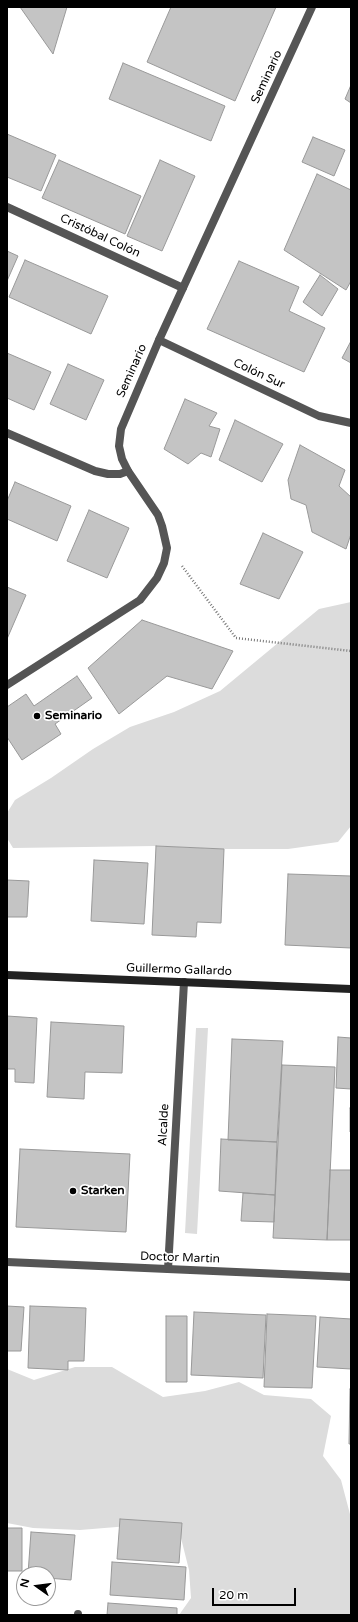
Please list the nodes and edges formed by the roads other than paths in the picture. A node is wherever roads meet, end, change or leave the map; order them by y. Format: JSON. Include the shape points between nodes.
{"nodes":[{"id":1,"x":312,"y":7,"type":"edge"},
{"id":2,"x":7,"y":207,"type":"edge"},
{"id":3,"x":184,"y":288,"type":"junction"},
{"id":4,"x":159,"y":340,"type":"junction"},
{"id":5,"x":351,"y":423,"type":"edge"},
{"id":6,"x":7,"y":432,"type":"edge"},
{"id":7,"x":128,"y":471,"type":"junction"},
{"id":8,"x":7,"y":685,"type":"edge"},
{"id":9,"x":7,"y":975,"type":"edge"},
{"id":10,"x":184,"y":982,"type":"junction"},
{"id":11,"x":351,"y":989,"type":"edge"},
{"id":12,"x":7,"y":1262,"type":"edge"},
{"id":13,"x":168,"y":1269,"type":"junction"},
{"id":14,"x":351,"y":1277,"type":"edge"}],
"edges":[{"from":1,"to":3,"type":"street","name":"Seminario"},
{"from":2,"to":3,"type":"street","name":"Cristóbal Colón"},
{"from":3,"to":4,"type":"street","name":"Seminario"},
{"from":4,"to":5,"type":"street","name":"Colón Sur","via":[[319,416]]},
{"from":4,"to":7,"type":"street","name":"Seminario","via":[[121,429],[119,446]]},
{"from":6,"to":7,"type":"street","via":[[95,471],[108,474]]},
{"from":7,"to":8,"type":"street","name":"Seminario","via":[[162,526],[167,548],[157,578],[140,600]]},
{"from":9,"to":10,"type":"main road","name":"Guillermo Gallardo"},
{"from":10,"to":11,"type":"main road","name":"Guillermo Gallardo"},
{"from":10,"to":13,"type":"street","name":"Alcalde"},
{"from":12,"to":13,"type":"street","name":"Doctor Martin"},
{"from":13,"to":14,"type":"street","name":"Doctor Martin"}]}
